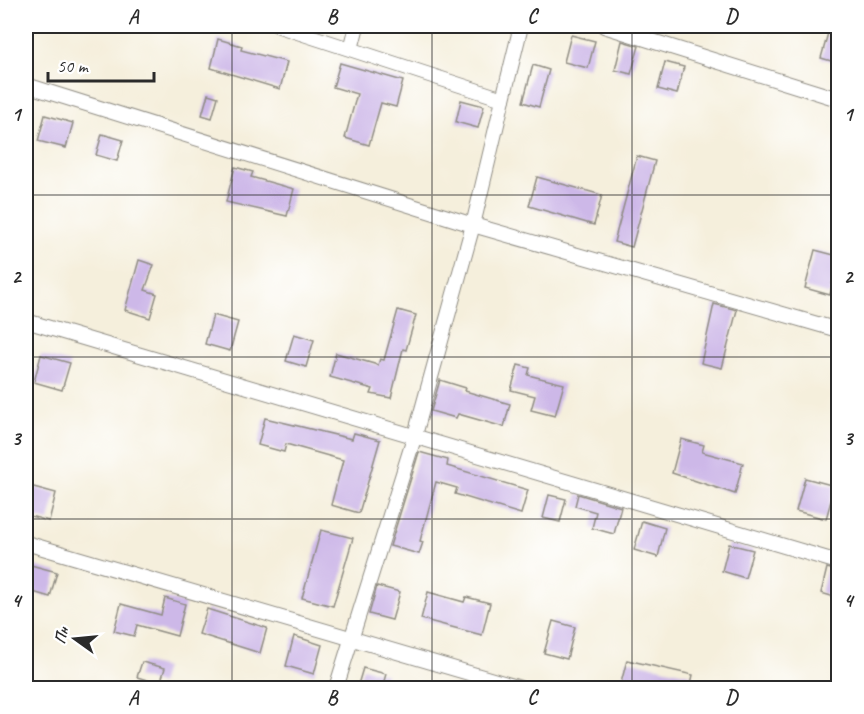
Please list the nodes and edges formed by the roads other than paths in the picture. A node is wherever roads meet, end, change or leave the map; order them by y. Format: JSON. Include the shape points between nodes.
{"nodes":[{"id":1,"x":279,"y":26,"type":"edge"},
{"id":2,"x":357,"y":26,"type":"edge"},
{"id":3,"x":521,"y":26,"type":"edge"},
{"id":4,"x":604,"y":26,"type":"edge"},
{"id":5,"x":351,"y":49,"type":"junction"},
{"id":6,"x":26,"y":85,"type":"edge"},
{"id":7,"x":503,"y":99,"type":"junction"},
{"id":8,"x":838,"y":99,"type":"edge"},
{"id":9,"x":474,"y":225,"type":"junction"},
{"id":10,"x":26,"y":321,"type":"edge"},
{"id":11,"x":838,"y":330,"type":"edge"},
{"id":12,"x":415,"y":435,"type":"junction"},
{"id":13,"x":26,"y":543,"type":"edge"},
{"id":14,"x":838,"y":562,"type":"edge"},
{"id":15,"x":350,"y":639,"type":"junction"},
{"id":16,"x":336,"y":688,"type":"edge"},
{"id":17,"x":520,"y":688,"type":"edge"}],
"edges":[{"from":1,"to":5,"type":"street"},
{"from":2,"to":5,"type":"street"},
{"from":3,"to":7,"type":"street"},
{"from":4,"to":8,"type":"street"},
{"from":5,"to":7,"type":"street"},
{"from":6,"to":9,"type":"street"},
{"from":7,"to":9,"type":"street"},
{"from":9,"to":11,"type":"street"},
{"from":9,"to":12,"type":"street"},
{"from":10,"to":12,"type":"street"},
{"from":12,"to":14,"type":"street"},
{"from":12,"to":15,"type":"street"},
{"from":13,"to":15,"type":"street"},
{"from":15,"to":16,"type":"street"},
{"from":15,"to":17,"type":"street"}]}
